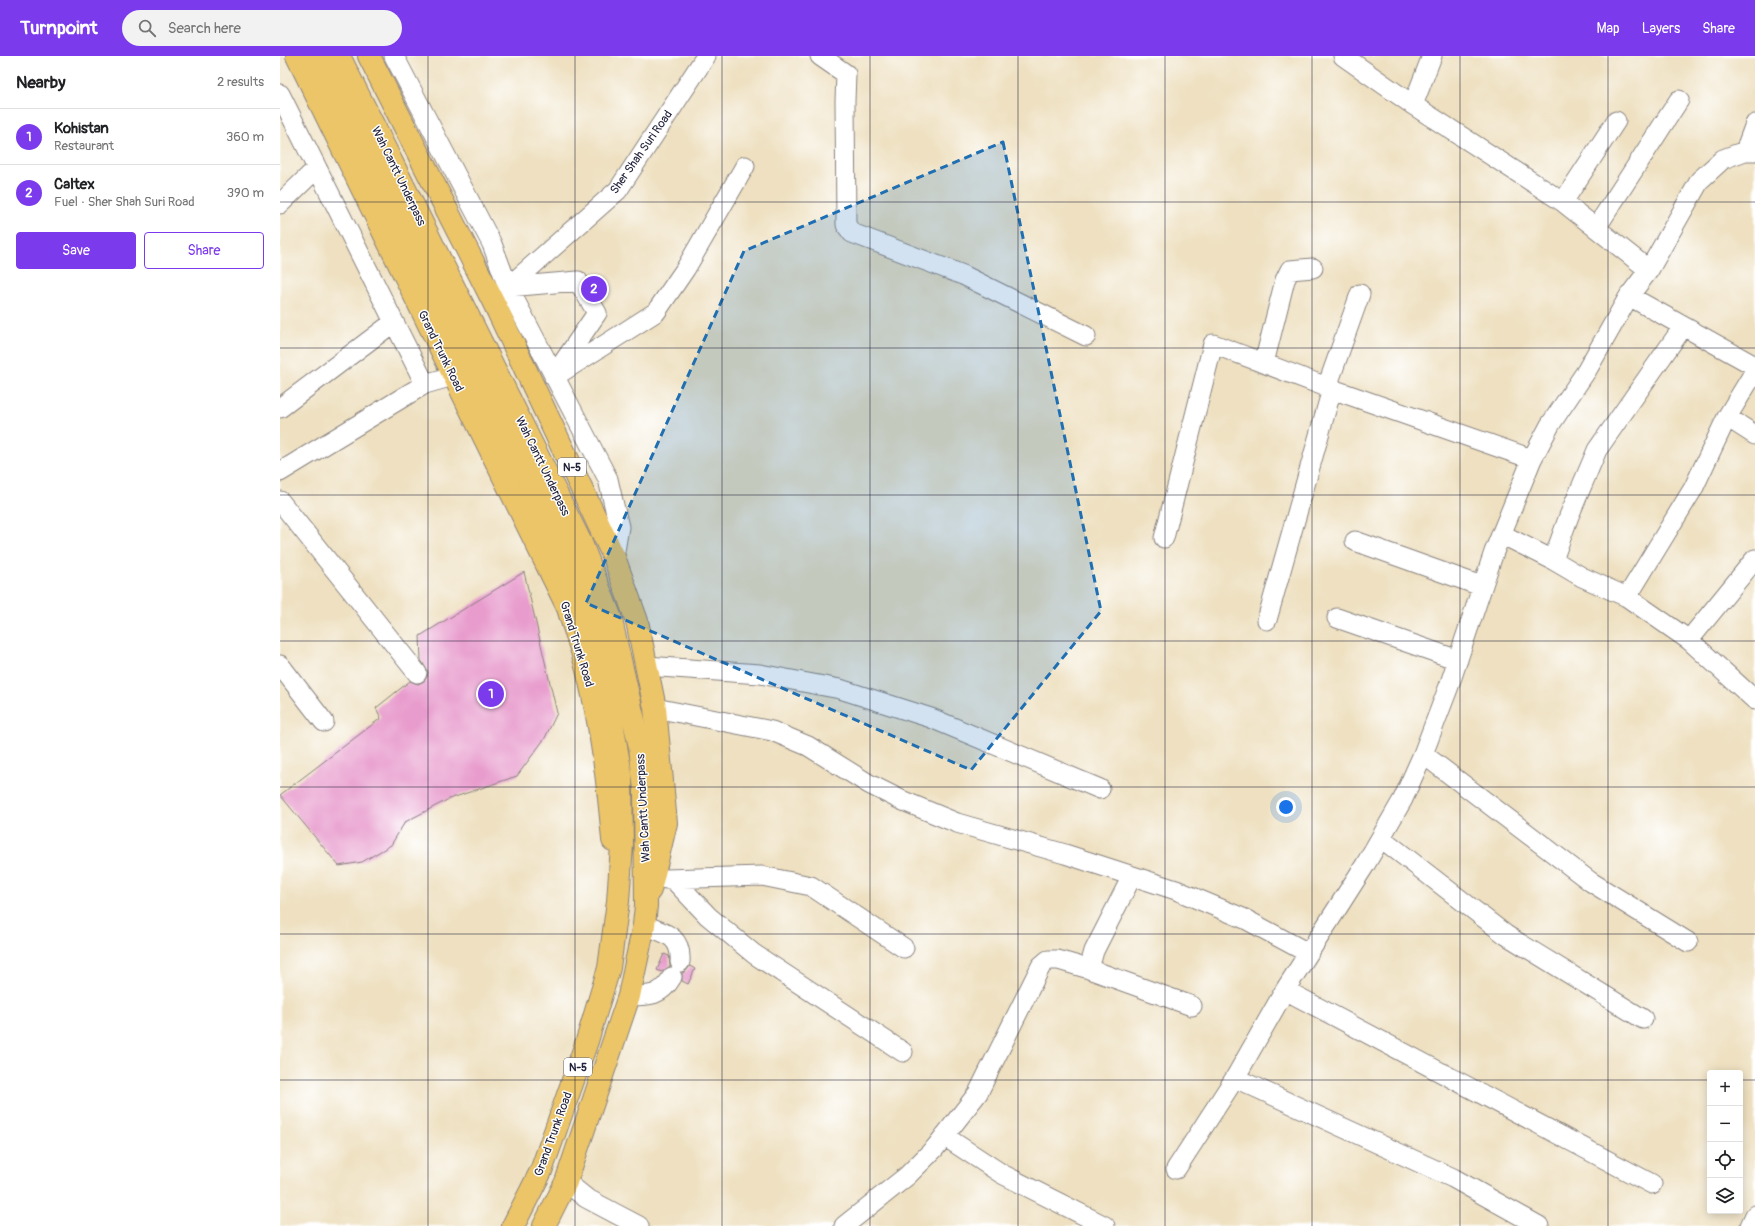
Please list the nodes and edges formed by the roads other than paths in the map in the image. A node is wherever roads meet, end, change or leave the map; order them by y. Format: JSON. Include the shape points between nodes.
{"nodes":[{"id":1,"x":296,"y":56,"type":"edge"},
{"id":2,"x":318,"y":56,"type":"edge"},
{"id":3,"x":339,"y":56,"type":"edge"},
{"id":4,"x":370,"y":56,"type":"edge"},
{"id":5,"x":394,"y":56,"type":"edge"},
{"id":6,"x":706,"y":56,"type":"edge"},
{"id":7,"x":820,"y":56,"type":"edge"},
{"id":8,"x":1343,"y":56,"type":"edge"},
{"id":9,"x":1432,"y":56,"type":"edge"},
{"id":10,"x":280,"y":94,"type":"edge"},
{"id":11,"x":1678,"y":100,"type":"dead end"},
{"id":12,"x":1413,"y":105,"type":"junction"},
{"id":13,"x":1616,"y":121,"type":"dead end"},
{"id":14,"x":1755,"y":124,"type":"edge"},
{"id":15,"x":1750,"y":151,"type":"edge"},
{"id":16,"x":745,"y":166,"type":"dead end"},
{"id":17,"x":317,"y":168,"type":"junction"},
{"id":18,"x":1563,"y":202,"type":"junction"},
{"id":19,"x":280,"y":204,"type":"edge"},
{"id":20,"x":1596,"y":228,"type":"junction"},
{"id":21,"x":1312,"y":268,"type":"dead end"},
{"id":22,"x":1649,"y":270,"type":"junction"},
{"id":23,"x":508,"y":286,"type":"junction"},
{"id":24,"x":1360,"y":294,"type":"dead end"},
{"id":25,"x":1629,"y":296,"type":"junction"},
{"id":26,"x":494,"y":303,"type":"junction"},
{"id":27,"x":394,"y":322,"type":"junction"},
{"id":28,"x":1683,"y":327,"type":"junction"},
{"id":29,"x":1086,"y":336,"type":"dead end"},
{"id":30,"x":1264,"y":363,"type":"junction"},
{"id":31,"x":1755,"y":366,"type":"edge"},
{"id":32,"x":1755,"y":371,"type":"edge"},
{"id":33,"x":453,"y":376,"type":"junction"},
{"id":34,"x":554,"y":376,"type":"junction"},
{"id":35,"x":425,"y":384,"type":"junction"},
{"id":36,"x":1329,"y":388,"type":"junction"},
{"id":37,"x":280,"y":408,"type":"edge"},
{"id":38,"x":1727,"y":417,"type":"junction"},
{"id":39,"x":1755,"y":435,"type":"edge"},
{"id":40,"x":1532,"y":459,"type":"junction"},
{"id":41,"x":280,"y":472,"type":"edge"},
{"id":42,"x":280,"y":501,"type":"edge"},
{"id":43,"x":1501,"y":534,"type":"junction"},
{"id":44,"x":1164,"y":538,"type":"dead end"},
{"id":45,"x":1355,"y":541,"type":"dead end"},
{"id":46,"x":614,"y":557,"type":"junction"},
{"id":47,"x":1755,"y":559,"type":"edge"},
{"id":48,"x":1553,"y":560,"type":"junction"},
{"id":49,"x":1481,"y":586,"type":"junction"},
{"id":50,"x":1627,"y":597,"type":"junction"},
{"id":51,"x":1337,"y":618,"type":"dead end"},
{"id":52,"x":1267,"y":620,"type":"dead end"},
{"id":53,"x":1689,"y":640,"type":"junction"},
{"id":54,"x":1458,"y":660,"type":"junction"},
{"id":55,"x":280,"y":665,"type":"edge"},
{"id":56,"x":646,"y":666,"type":"junction"},
{"id":57,"x":417,"y":673,"type":"dead end"},
{"id":58,"x":1753,"y":693,"type":"edge"},
{"id":59,"x":655,"y":708,"type":"junction"},
{"id":60,"x":324,"y":722,"type":"dead end"},
{"id":61,"x":1423,"y":754,"type":"junction"},
{"id":62,"x":1100,"y":789,"type":"dead end"},
{"id":63,"x":1381,"y":838,"type":"junction"},
{"id":64,"x":1132,"y":876,"type":"junction"},
{"id":65,"x":663,"y":879,"type":"junction"},
{"id":66,"x":618,"y":901,"type":"junction"},
{"id":67,"x":645,"y":916,"type":"junction"},
{"id":68,"x":1688,"y":942,"type":"dead end"},
{"id":69,"x":904,"y":948,"type":"dead end"},
{"id":70,"x":1308,"y":953,"type":"junction"},
{"id":71,"x":1089,"y":969,"type":"junction"},
{"id":72,"x":1285,"y":990,"type":"junction"},
{"id":73,"x":629,"y":996,"type":"junction"},
{"id":74,"x":1192,"y":1006,"type":"dead end"},
{"id":75,"x":1643,"y":1019,"type":"dead end"},
{"id":76,"x":903,"y":1052,"type":"dead end"},
{"id":77,"x":1235,"y":1078,"type":"junction"},
{"id":78,"x":944,"y":1136,"type":"junction"},
{"id":79,"x":1176,"y":1169,"type":"dead end"},
{"id":80,"x":541,"y":1171,"type":"junction"},
{"id":81,"x":566,"y":1182,"type":"junction"},
{"id":82,"x":1652,"y":1184,"type":"dead end"},
{"id":83,"x":1755,"y":1215,"type":"edge"},
{"id":84,"x":513,"y":1226,"type":"edge"},
{"id":85,"x":544,"y":1226,"type":"edge"},
{"id":86,"x":639,"y":1226,"type":"edge"},
{"id":87,"x":844,"y":1226,"type":"edge"},
{"id":88,"x":1105,"y":1226,"type":"edge"},
{"id":89,"x":1539,"y":1226,"type":"edge"},
{"id":90,"x":1750,"y":1226,"type":"edge"}],
"edges":[{"from":1,"to":33,"type":"main road","name":"Grand Trunk Road","number":"N-5"},
{"from":2,"to":66,"type":"main road","name":"Wah Cantt Underpass","via":[[540,502],[574,578],[592,629],[608,699],[621,776],[622,845]]},
{"from":3,"to":67,"type":"main road","name":"Wah Cantt Underpass","via":[[581,542],[610,616],[640,746],[644,790]]},
{"from":4,"to":26,"type":"main road","number":"N-5"},
{"from":5,"to":23,"type":"street","via":[[492,244]]},
{"from":6,"to":23,"type":"street","name":"Sher Shah Suri Road","via":[[618,190]]},
{"from":7,"to":29,"type":"street","via":[[846,74],[846,225],[852,233],[963,275]]},
{"from":8,"to":12,"type":"street"},
{"from":9,"to":12,"type":"street"},
{"from":10,"to":17,"type":"street"},
{"from":11,"to":20,"type":"street"},
{"from":12,"to":18,"type":"street"},
{"from":13,"to":18,"type":"street"},
{"from":14,"to":15,"type":"street"},
{"from":15,"to":22,"type":"street","via":[[1723,159],[1700,180]]},
{"from":16,"to":34,"type":"street","via":[[686,268],[656,312]]},
{"from":17,"to":19,"type":"street"},
{"from":17,"to":27,"type":"street"},
{"from":18,"to":20,"type":"street"},
{"from":20,"to":22,"type":"street"},
{"from":21,"to":30,"type":"street","via":[[1290,270],[1285,280]]},
{"from":22,"to":25,"type":"street"},
{"from":23,"to":26,"type":"street","name":"Sher Shah Suri Road"},
{"from":23,"to":34,"type":"street"},
{"from":23,"to":34,"type":"street","via":[[578,281],[597,313]]},
{"from":24,"to":36,"type":"street"},
{"from":25,"to":28,"type":"street"},
{"from":25,"to":40,"type":"street"},
{"from":26,"to":46,"type":"main road","number":"N-5"},
{"from":27,"to":35,"type":"street"},
{"from":27,"to":37,"type":"street"},
{"from":28,"to":31,"type":"street"},
{"from":28,"to":48,"type":"street","via":[[1597,450]]},
{"from":30,"to":36,"type":"street"},
{"from":30,"to":44,"type":"street","via":[[1212,344]]},
{"from":32,"to":38,"type":"street"},
{"from":33,"to":35,"type":"street"},
{"from":33,"to":66,"type":"main road","name":"Grand Trunk Road","number":"N-5","via":[[568,608],[593,700],[609,794]]},
{"from":34,"to":46,"type":"street","via":[[608,479],[619,527]]},
{"from":35,"to":41,"type":"street"},
{"from":36,"to":40,"type":"street"},
{"from":36,"to":52,"type":"street"},
{"from":38,"to":39,"type":"street"},
{"from":38,"to":50,"type":"street","via":[[1693,489]]},
{"from":40,"to":43,"type":"street"},
{"from":42,"to":57,"type":"street"},
{"from":43,"to":48,"type":"street"},
{"from":43,"to":49,"type":"street"},
{"from":45,"to":49,"type":"street"},
{"from":46,"to":56,"type":"main road","number":"N-5","via":[[637,621]]},
{"from":47,"to":53,"type":"street"},
{"from":48,"to":50,"type":"street","via":[[1582,577]]},
{"from":49,"to":54,"type":"street"},
{"from":50,"to":53,"type":"street"},
{"from":51,"to":54,"type":"street"},
{"from":53,"to":58,"type":"street"},
{"from":54,"to":61,"type":"street"},
{"from":55,"to":60,"type":"street"},
{"from":56,"to":59,"type":"main road","number":"N-5"},
{"from":56,"to":62,"type":"street","via":[[760,674],[840,689],[931,718]]},
{"from":59,"to":64,"type":"street","via":[[772,731],[808,746],[869,784],[901,800],[957,823]]},
{"from":59,"to":65,"type":"main road","number":"N-5","via":[[666,823]]},
{"from":61,"to":63,"type":"street","via":[[1403,799]]},
{"from":61,"to":68,"type":"street","via":[[1591,882]]},
{"from":63,"to":70,"type":"street"},
{"from":63,"to":75,"type":"street","via":[[1506,935]]},
{"from":64,"to":70,"type":"street","via":[[1176,890],[1245,919]]},
{"from":64,"to":71,"type":"street","via":[[1094,951]]},
{"from":65,"to":67,"type":"main road","number":"N-5"},
{"from":65,"to":69,"type":"street","via":[[762,876],[811,886]]},
{"from":65,"to":76,"type":"street","via":[[754,954]]},
{"from":66,"to":80,"type":"main road","name":"Grand Trunk Road","number":"N-5","via":[[609,968],[587,1040]]},
{"from":67,"to":73,"type":"main road","number":"N-5"},
{"from":67,"to":73,"type":"street","via":[[676,941],[681,950],[676,969],[667,985],[658,993]]},
{"from":70,"to":72,"type":"street"},
{"from":71,"to":74,"type":"street"},
{"from":71,"to":78,"type":"street","via":[[1058,960],[1048,960],[1041,966],[978,1093]]},
{"from":72,"to":77,"type":"street"},
{"from":72,"to":82,"type":"street"},
{"from":73,"to":81,"type":"main road","number":"N-5"},
{"from":77,"to":79,"type":"street"},
{"from":77,"to":89,"type":"street","via":[[1453,1178]]},
{"from":78,"to":87,"type":"street","via":[[907,1176]]},
{"from":78,"to":88,"type":"street","via":[[1002,1174]]},
{"from":80,"to":81,"type":"main road"},
{"from":80,"to":84,"type":"main road","name":"Grand Trunk Road","number":"N-5"},
{"from":81,"to":85,"type":"main road","number":"N-5"},
{"from":81,"to":86,"type":"street","via":[[586,1198]]},
{"from":83,"to":90,"type":"street"}]}
